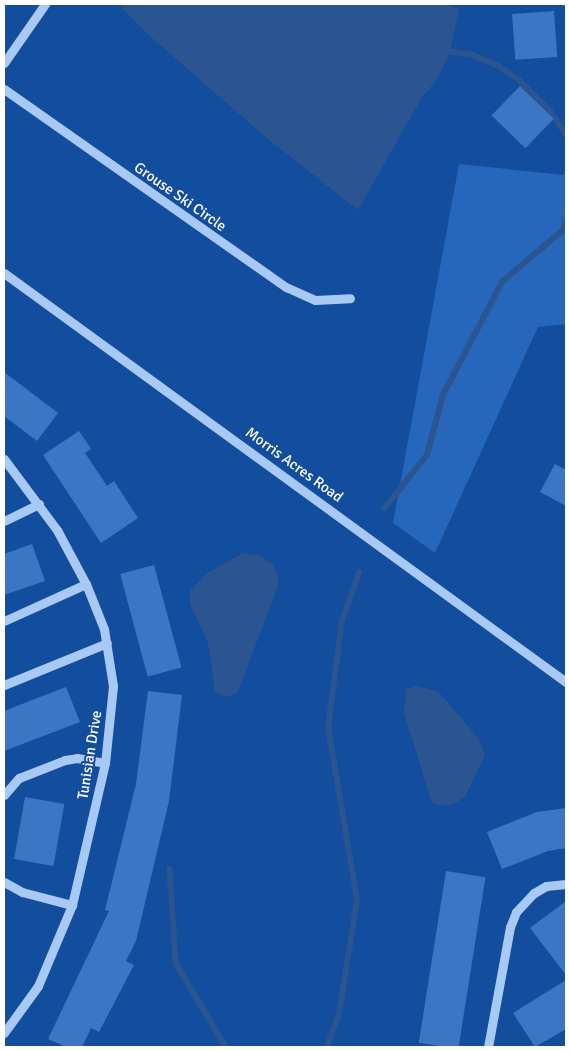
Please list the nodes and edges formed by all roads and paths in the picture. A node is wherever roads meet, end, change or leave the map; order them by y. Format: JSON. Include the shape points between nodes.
{"nodes":[{"id":1,"x":44,"y":4,"type":"edge"},
{"id":2,"x":4,"y":62,"type":"edge"},
{"id":3,"x":4,"y":89,"type":"edge"},
{"id":4,"x":4,"y":272,"type":"edge"},
{"id":5,"x":350,"y":298,"type":"dead end"},
{"id":6,"x":4,"y":459,"type":"edge"},
{"id":7,"x":40,"y":504,"type":"junction"},
{"id":8,"x":4,"y":521,"type":"edge"},
{"id":9,"x":86,"y":584,"type":"junction"},
{"id":10,"x":4,"y":621,"type":"edge"},
{"id":11,"x":107,"y":643,"type":"junction"},
{"id":12,"x":566,"y":682,"type":"edge"},
{"id":13,"x":4,"y":686,"type":"edge"},
{"id":14,"x":105,"y":764,"type":"junction"},
{"id":15,"x":4,"y":795,"type":"edge"},
{"id":16,"x":4,"y":882,"type":"edge"},
{"id":17,"x":566,"y":884,"type":"edge"},
{"id":18,"x":72,"y":905,"type":"junction"},
{"id":19,"x":4,"y":1033,"type":"edge"},
{"id":20,"x":488,"y":1047,"type":"edge"}],
"edges":[{"from":1,"to":2,"type":"street"},
{"from":3,"to":5,"type":"street","name":"Grouse Ski Circle","via":[[286,287],[315,300]]},
{"from":4,"to":12,"type":"street","name":"Morris Acres Road"},
{"from":6,"to":7,"type":"street","name":"Tunisian Drive"},
{"from":7,"to":8,"type":"street"},
{"from":7,"to":9,"type":"street","name":"Tunisian Drive","via":[[72,554]]},
{"from":9,"to":10,"type":"street"},
{"from":9,"to":11,"type":"street","name":"Tunisian Drive"},
{"from":11,"to":13,"type":"street"},
{"from":11,"to":14,"type":"street","name":"Tunisian Drive","via":[[112,694]]},
{"from":14,"to":15,"type":"street","via":[[77,758],[65,760],[19,778]]},
{"from":14,"to":18,"type":"street","name":"Tunisian Drive"},
{"from":16,"to":18,"type":"street","via":[[22,892]]},
{"from":17,"to":20,"type":"street","via":[[546,886],[534,893],[516,912],[510,927]]},
{"from":18,"to":19,"type":"street","name":"Tunisian Drive","via":[[38,986]]}]}
